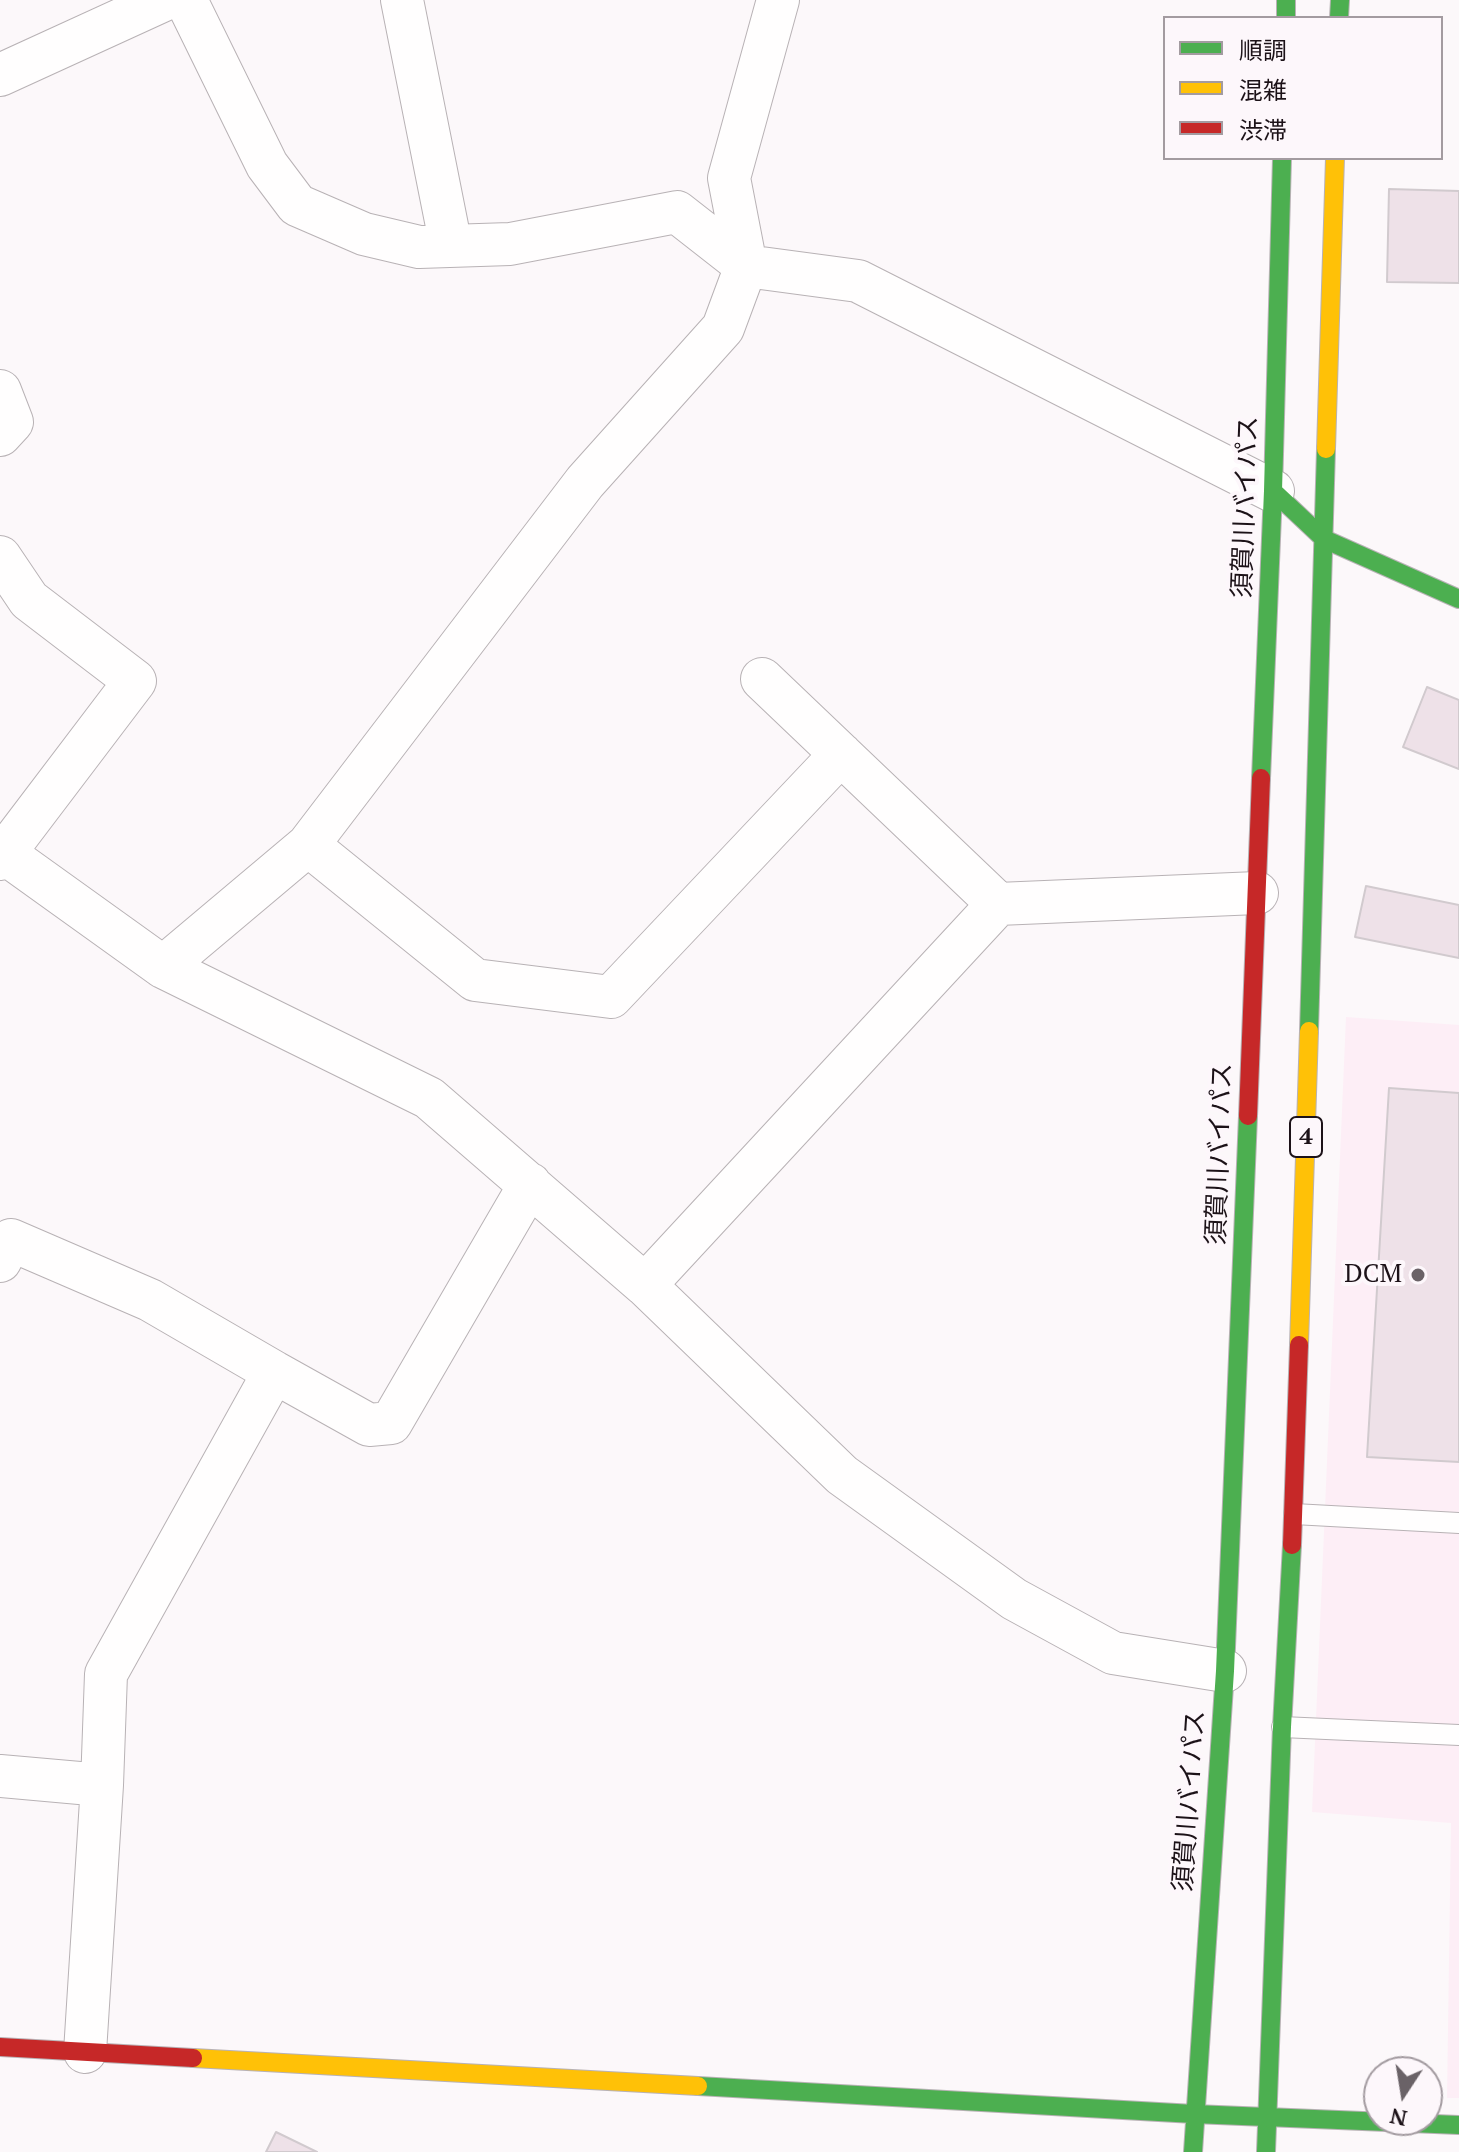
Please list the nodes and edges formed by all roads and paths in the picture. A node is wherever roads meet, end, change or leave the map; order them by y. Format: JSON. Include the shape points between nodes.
{"nodes":[{"id":1,"x":164,"y":0,"type":"edge"},
{"id":2,"x":186,"y":0,"type":"edge"},
{"id":3,"x":402,"y":0,"type":"edge"},
{"id":4,"x":778,"y":0,"type":"edge"},
{"id":5,"x":0,"y":75,"type":"edge"},
{"id":6,"x":1282,"y":160,"type":"edge"},
{"id":7,"x":1335,"y":160,"type":"edge"},
{"id":8,"x":451,"y":246,"type":"junction"},
{"id":9,"x":746,"y":266,"type":"junction"},
{"id":10,"x":0,"y":391,"type":"edge"},
{"id":11,"x":0,"y":435,"type":"edge"},
{"id":12,"x":1273,"y":491,"type":"junction"},
{"id":13,"x":1324,"y":539,"type":"junction"},
{"id":14,"x":0,"y":557,"type":"edge"},
{"id":15,"x":1459,"y":599,"type":"edge"},
{"id":16,"x":762,"y":679,"type":"dead end"},
{"id":17,"x":841,"y":754,"type":"junction"},
{"id":18,"x":308,"y":845,"type":"junction"},
{"id":19,"x":2,"y":854,"type":"edge"},
{"id":20,"x":1257,"y":893,"type":"junction"},
{"id":21,"x":998,"y":904,"type":"junction"},
{"id":22,"x":163,"y":967,"type":"junction"},
{"id":23,"x":530,"y":1184,"type":"junction"},
{"id":24,"x":0,"y":1261,"type":"edge"},
{"id":25,"x":645,"y":1285,"type":"junction"},
{"id":26,"x":274,"y":1372,"type":"junction"},
{"id":27,"x":1294,"y":1514,"type":"junction"},
{"id":28,"x":1459,"y":1523,"type":"edge"},
{"id":29,"x":1225,"y":1671,"type":"junction"},
{"id":30,"x":1282,"y":1727,"type":"junction"},
{"id":31,"x":1459,"y":1735,"type":"edge"},
{"id":32,"x":0,"y":1776,"type":"edge"},
{"id":33,"x":102,"y":1785,"type":"junction"},
{"id":34,"x":0,"y":2047,"type":"edge"},
{"id":35,"x":85,"y":2052,"type":"junction"},
{"id":36,"x":1194,"y":2114,"type":"junction"},
{"id":37,"x":1268,"y":2116,"type":"junction"},
{"id":38,"x":1459,"y":2125,"type":"edge"},
{"id":39,"x":1193,"y":2152,"type":"edge"},
{"id":40,"x":1266,"y":2152,"type":"edge"}],
"edges":[{"from":1,"to":5,"type":"street"},
{"from":2,"to":8,"type":"street","via":[[267,165],[297,205],[364,234],[419,247]]},
{"from":3,"to":8,"type":"street"},
{"from":4,"to":9,"type":"street","via":[[729,178]]},
{"from":6,"to":12,"type":"main road","name":"須賀川バイパス"},
{"from":7,"to":13,"type":"main road","number":"4"},
{"from":8,"to":9,"type":"street","via":[[510,244],[677,212]]},
{"from":9,"to":12,"type":"street","via":[[858,281]]},
{"from":9,"to":18,"type":"street","via":[[723,328],[585,482]]},
{"from":10,"to":11,"type":"street","via":[[12,422]]},
{"from":12,"to":13,"type":"main road"},
{"from":12,"to":20,"type":"main road","name":"須賀川バイパス"},
{"from":13,"to":15,"type":"main road"},
{"from":13,"to":27,"type":"main road","number":"4"},
{"from":14,"to":19,"type":"street","via":[[29,600],[135,681]]},
{"from":16,"to":17,"type":"street"},
{"from":17,"to":18,"type":"street","via":[[611,997],[475,980]]},
{"from":17,"to":21,"type":"street"},
{"from":18,"to":22,"type":"street"},
{"from":19,"to":22,"type":"street"},
{"from":20,"to":21,"type":"street"},
{"from":20,"to":29,"type":"main road","name":"須賀川バイパス"},
{"from":21,"to":25,"type":"street"},
{"from":22,"to":23,"type":"street","via":[[429,1098]]},
{"from":23,"to":25,"type":"street"},
{"from":23,"to":26,"type":"street","via":[[391,1423],[369,1425]]},
{"from":24,"to":26,"type":"street","via":[[11,1240],[150,1300]]},
{"from":25,"to":29,"type":"street","via":[[842,1475],[1014,1599],[1113,1653]]},
{"from":26,"to":33,"type":"street","via":[[106,1674]]},
{"from":27,"to":28,"type":"lane"},
{"from":27,"to":30,"type":"main road","number":"4"},
{"from":29,"to":36,"type":"main road","name":"須賀川バイパス"},
{"from":30,"to":31,"type":"lane"},
{"from":30,"to":37,"type":"main road","number":"4"},
{"from":32,"to":33,"type":"street"},
{"from":33,"to":35,"type":"street"},
{"from":34,"to":35,"type":"main road"},
{"from":35,"to":36,"type":"main road"},
{"from":36,"to":37,"type":"main road"},
{"from":36,"to":39,"type":"main road","name":"須賀川バイパス"},
{"from":37,"to":38,"type":"main road"},
{"from":37,"to":40,"type":"main road","number":"4"}]}
